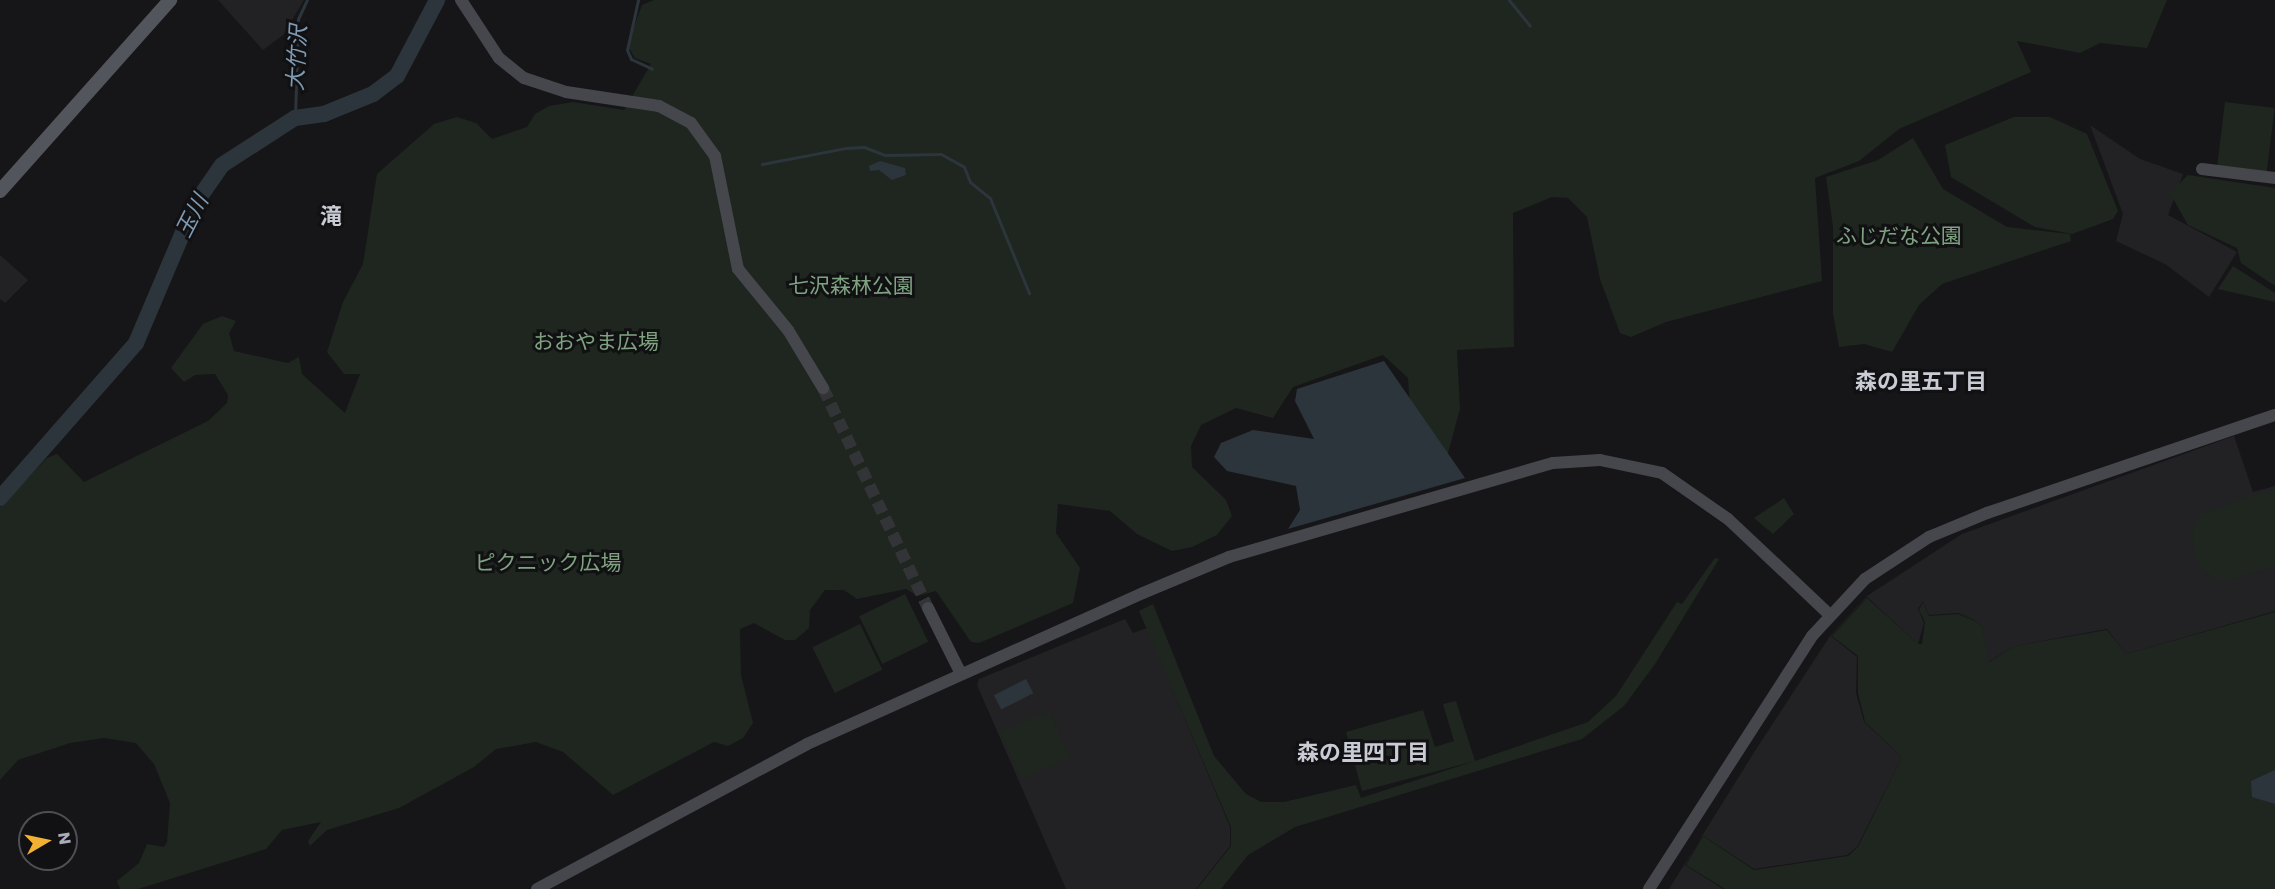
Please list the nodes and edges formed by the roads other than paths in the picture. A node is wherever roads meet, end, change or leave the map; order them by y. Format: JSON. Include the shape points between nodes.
{"nodes":[{"id":1,"x":170,"y":0,"type":"edge"},
{"id":2,"x":461,"y":0,"type":"edge"},
{"id":3,"x":2202,"y":169,"type":"dead end"},
{"id":4,"x":2275,"y":178,"type":"edge"},
{"id":5,"x":0,"y":191,"type":"edge"},
{"id":6,"x":823,"y":388,"type":"tunnel mouth"},
{"id":7,"x":2275,"y":415,"type":"edge"},
{"id":8,"x":928,"y":608,"type":"tunnel mouth"},
{"id":9,"x":1830,"y":615,"type":"junction"},
{"id":10,"x":960,"y":672,"type":"junction"},
{"id":11,"x":537,"y":889,"type":"edge"},
{"id":12,"x":1649,"y":889,"type":"edge"}],
"edges":[{"from":1,"to":5,"type":"main road"},
{"from":2,"to":6,"type":"street","via":[[499,58],[524,78],[566,93],[659,106],[691,123],[716,156],[738,269],[788,330]]},
{"from":3,"to":4,"type":"street"},
{"from":7,"to":9,"type":"street","via":[[1932,536],[1865,579]]},
{"from":8,"to":10,"type":"street"},
{"from":9,"to":10,"type":"street","via":[[1686,486],[1642,466],[1587,459],[1541,466],[1229,557]]},
{"from":9,"to":12,"type":"street","via":[[1778,687]]},
{"from":10,"to":11,"type":"street","via":[[807,744]]}]}
